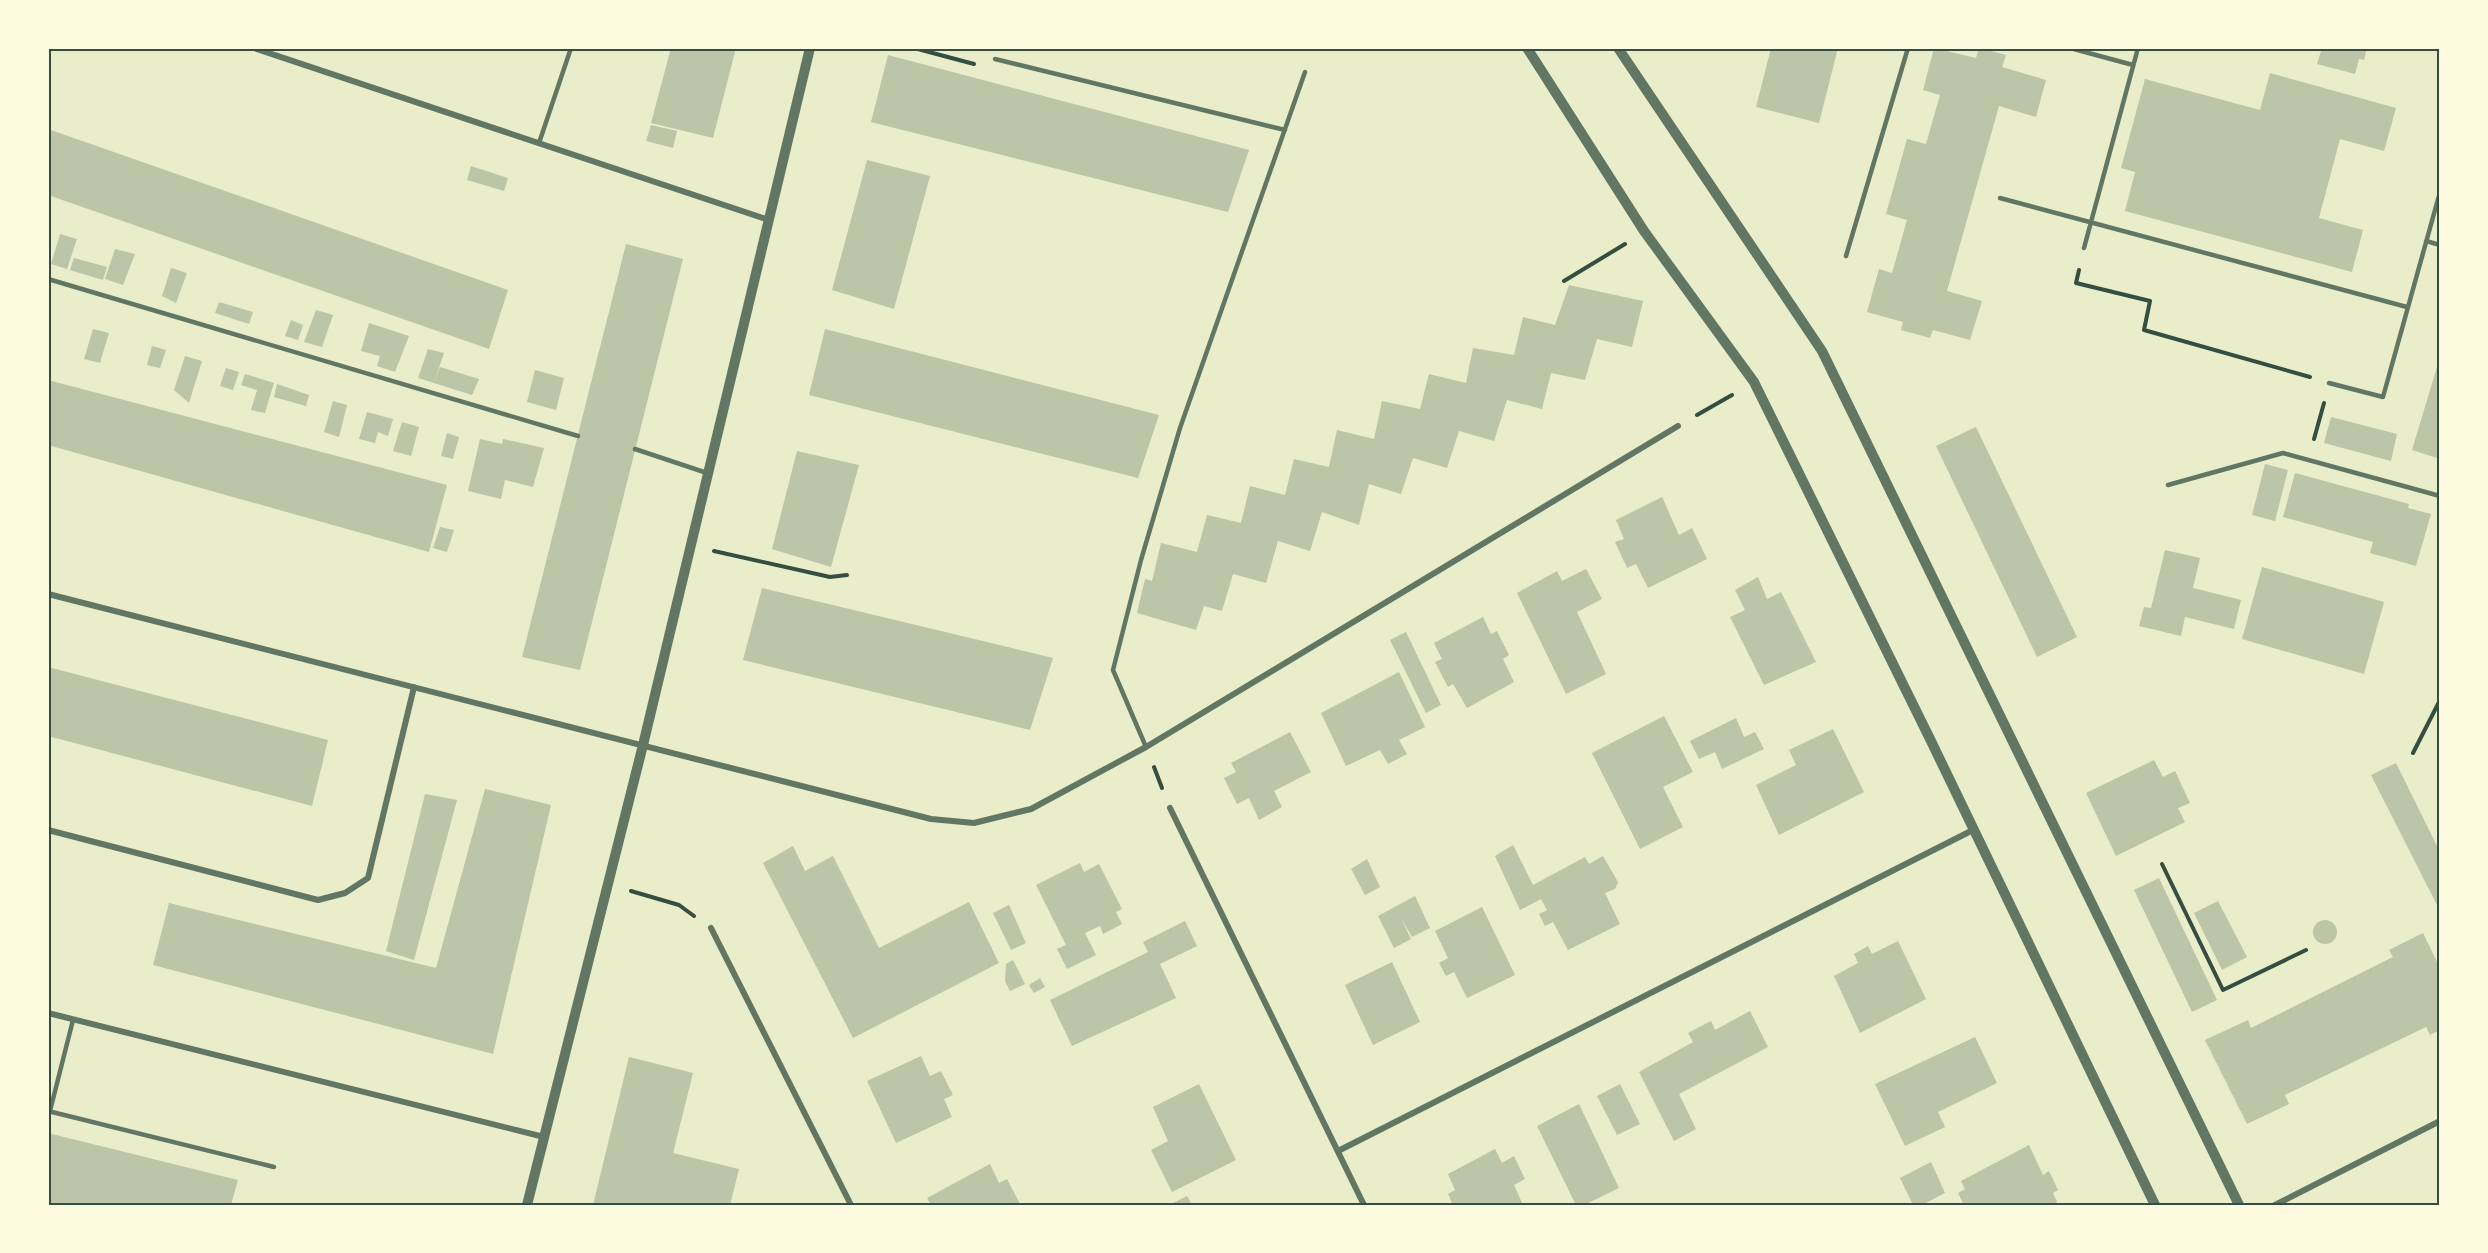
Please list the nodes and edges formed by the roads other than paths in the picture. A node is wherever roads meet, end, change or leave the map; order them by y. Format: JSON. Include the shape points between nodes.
{"nodes":[{"id":1,"x":254,"y":48,"type":"edge"},
{"id":2,"x":571,"y":48,"type":"edge"},
{"id":3,"x":810,"y":48,"type":"edge"},
{"id":4,"x":1527,"y":48,"type":"edge"},
{"id":5,"x":1618,"y":48,"type":"edge"},
{"id":6,"x":1908,"y":48,"type":"edge"},
{"id":7,"x":2070,"y":48,"type":"edge"},
{"id":8,"x":2138,"y":48,"type":"edge"},
{"id":9,"x":995,"y":59,"type":"road end"},
{"id":10,"x":2133,"y":65,"type":"junction"},
{"id":11,"x":1305,"y":72,"type":"dead end"},
{"id":12,"x":1285,"y":130,"type":"junction"},
{"id":13,"x":539,"y":143,"type":"junction"},
{"id":14,"x":2440,"y":192,"type":"edge"},
{"id":15,"x":2000,"y":198,"type":"dead end"},
{"id":16,"x":769,"y":220,"type":"junction"},
{"id":17,"x":2091,"y":222,"type":"junction"},
{"id":18,"x":2426,"y":241,"type":"junction"},
{"id":19,"x":2440,"y":245,"type":"edge"},
{"id":20,"x":2084,"y":248,"type":"road end"},
{"id":21,"x":1846,"y":256,"type":"dead end"},
{"id":22,"x":48,"y":279,"type":"edge"},
{"id":23,"x":2408,"y":307,"type":"junction"},
{"id":24,"x":2330,"y":383,"type":"road end"},
{"id":25,"x":1678,"y":426,"type":"road end"},
{"id":26,"x":578,"y":436,"type":"dead end"},
{"id":27,"x":635,"y":449,"type":"dead end"},
{"id":28,"x":707,"y":473,"type":"junction"},
{"id":29,"x":2169,"y":485,"type":"dead end"},
{"id":30,"x":2440,"y":495,"type":"edge"},
{"id":31,"x":48,"y":594,"type":"edge"},
{"id":32,"x":414,"y":687,"type":"junction"},
{"id":33,"x":643,"y":745,"type":"junction"},
{"id":34,"x":1146,"y":747,"type":"junction"},
{"id":35,"x":1170,"y":808,"type":"road end"},
{"id":36,"x":48,"y":830,"type":"edge"},
{"id":37,"x":1972,"y":830,"type":"junction"},
{"id":38,"x":711,"y":928,"type":"road end"},
{"id":39,"x":48,"y":1013,"type":"edge"},
{"id":40,"x":73,"y":1020,"type":"junction"},
{"id":41,"x":49,"y":1111,"type":"edge"},
{"id":42,"x":2440,"y":1121,"type":"edge"},
{"id":43,"x":544,"y":1137,"type":"junction"},
{"id":44,"x":1338,"y":1151,"type":"junction"},
{"id":45,"x":274,"y":1167,"type":"dead end"},
{"id":46,"x":527,"y":1205,"type":"edge"},
{"id":47,"x":851,"y":1205,"type":"edge"},
{"id":48,"x":1364,"y":1205,"type":"edge"},
{"id":49,"x":2155,"y":1205,"type":"edge"},
{"id":50,"x":2239,"y":1205,"type":"edge"},
{"id":51,"x":2275,"y":1205,"type":"edge"}],
"edges":[{"from":1,"to":13,"type":"street"},
{"from":2,"to":13,"type":"lane"},
{"from":3,"to":16,"type":"street"},
{"from":4,"to":37,"type":"street","via":[[1644,231],[1754,382]]},
{"from":5,"to":50,"type":"street","via":[[1822,351]]},
{"from":6,"to":21,"type":"lane"},
{"from":7,"to":10,"type":"lane"},
{"from":8,"to":10,"type":"lane"},
{"from":9,"to":12,"type":"lane"},
{"from":10,"to":17,"type":"lane"},
{"from":11,"to":12,"type":"lane"},
{"from":12,"to":34,"type":"lane","via":[[1180,428],[1113,670]]},
{"from":13,"to":16,"type":"street"},
{"from":14,"to":18,"type":"lane"},
{"from":15,"to":17,"type":"lane"},
{"from":16,"to":28,"type":"street"},
{"from":17,"to":20,"type":"lane"},
{"from":17,"to":23,"type":"lane"},
{"from":18,"to":19,"type":"lane"},
{"from":18,"to":23,"type":"lane"},
{"from":22,"to":26,"type":"lane"},
{"from":23,"to":24,"type":"lane","via":[[2383,398]]},
{"from":25,"to":34,"type":"street"},
{"from":27,"to":28,"type":"lane"},
{"from":28,"to":33,"type":"street"},
{"from":29,"to":30,"type":"lane","via":[[2283,453]]},
{"from":31,"to":32,"type":"street"},
{"from":32,"to":33,"type":"street"},
{"from":32,"to":36,"type":"street","via":[[368,878],[345,892],[318,900]]},
{"from":33,"to":34,"type":"street","via":[[932,819],[974,823],[1031,809]]},
{"from":33,"to":43,"type":"street"},
{"from":35,"to":44,"type":"street"},
{"from":37,"to":44,"type":"street"},
{"from":37,"to":49,"type":"street"},
{"from":38,"to":47,"type":"street"},
{"from":39,"to":40,"type":"street"},
{"from":40,"to":41,"type":"lane"},
{"from":40,"to":43,"type":"street"},
{"from":41,"to":45,"type":"lane"},
{"from":42,"to":51,"type":"street"},
{"from":43,"to":46,"type":"street"},
{"from":44,"to":48,"type":"street"}]}
